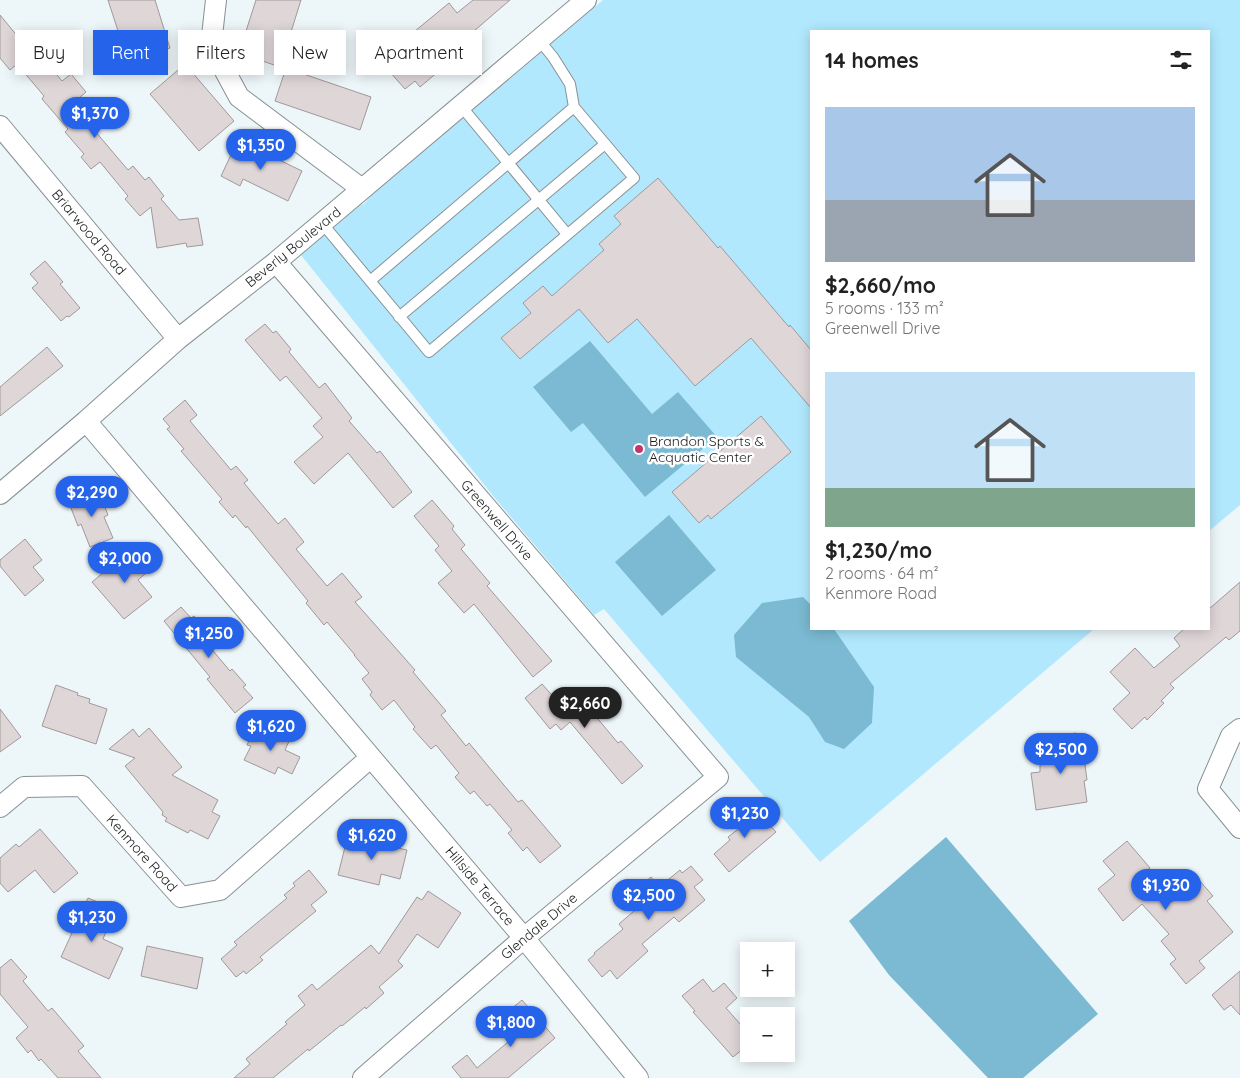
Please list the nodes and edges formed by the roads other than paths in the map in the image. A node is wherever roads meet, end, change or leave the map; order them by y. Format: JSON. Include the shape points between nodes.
{"nodes":[{"id":1,"x":216,"y":0,"type":"edge"},
{"id":2,"x":586,"y":0,"type":"edge"},
{"id":3,"x":539,"y":40,"type":"junction"},
{"id":4,"x":461,"y":106,"type":"junction"},
{"id":5,"x":574,"y":107,"type":"junction"},
{"id":6,"x":0,"y":126,"type":"edge"},
{"id":7,"x":605,"y":144,"type":"junction"},
{"id":8,"x":509,"y":163,"type":"junction"},
{"id":9,"x":362,"y":189,"type":"junction"},
{"id":10,"x":538,"y":199,"type":"junction"},
{"id":11,"x":322,"y":223,"type":"junction"},
{"id":12,"x":567,"y":234,"type":"junction"},
{"id":13,"x":276,"y":262,"type":"junction"},
{"id":14,"x":370,"y":281,"type":"junction"},
{"id":15,"x":399,"y":316,"type":"junction"},
{"id":16,"x":178,"y":339,"type":"junction"},
{"id":17,"x":86,"y":421,"type":"junction"},
{"id":18,"x":0,"y":494,"type":"edge"},
{"id":19,"x":1240,"y":729,"type":"edge"},
{"id":20,"x":370,"y":758,"type":"junction"},
{"id":21,"x":718,"y":777,"type":"joint"},
{"id":22,"x":0,"y":807,"type":"edge"},
{"id":23,"x":1240,"y":828,"type":"edge"},
{"id":24,"x":524,"y":938,"type":"junction"},
{"id":25,"x":363,"y":1078,"type":"edge"},
{"id":26,"x":638,"y":1078,"type":"edge"}],
"edges":[{"from":1,"to":9,"type":"street","via":[[211,45],[239,97]]},
{"from":2,"to":3,"type":"street","name":"Beverly Boulevard"},
{"from":3,"to":4,"type":"street","name":"Beverly Boulevard"},
{"from":3,"to":5,"type":"lane","via":[[570,84]]},
{"from":4,"to":8,"type":"lane"},
{"from":4,"to":9,"type":"street","name":"Beverly Boulevard"},
{"from":5,"to":7,"type":"lane"},
{"from":5,"to":8,"type":"lane"},
{"from":6,"to":16,"type":"street","name":"Briarwood Road"},
{"from":7,"to":10,"type":"lane"},
{"from":7,"to":12,"type":"lane","via":[[634,178]]},
{"from":8,"to":10,"type":"lane"},
{"from":8,"to":14,"type":"lane"},
{"from":9,"to":11,"type":"street","name":"Beverly Boulevard"},
{"from":10,"to":12,"type":"lane"},
{"from":10,"to":15,"type":"lane"},
{"from":11,"to":13,"type":"street","name":"Beverly Boulevard"},
{"from":11,"to":14,"type":"lane"},
{"from":12,"to":15,"type":"lane","via":[[429,352]]},
{"from":13,"to":16,"type":"street","name":"Beverly Boulevard"},
{"from":13,"to":21,"type":"street","name":"Greenwell Drive"},
{"from":14,"to":15,"type":"lane"},
{"from":16,"to":17,"type":"street","name":"Beverly Boulevard"},
{"from":17,"to":18,"type":"street","name":"Beverly Boulevard"},
{"from":17,"to":20,"type":"street","name":"Hillside Terrace"},
{"from":19,"to":23,"type":"street","via":[[1231,736],[1208,789]]},
{"from":20,"to":22,"type":"street","name":"Kenmore Road","via":[[220,890],[181,897],[82,786],[24,787]]},
{"from":20,"to":24,"type":"street","name":"Hillside Terrace"},
{"from":21,"to":24,"type":"street","name":"Glendale Drive"},
{"from":24,"to":25,"type":"street","name":"Glendale Drive"},
{"from":24,"to":26,"type":"street","name":"Hillside Terrace"}]}
